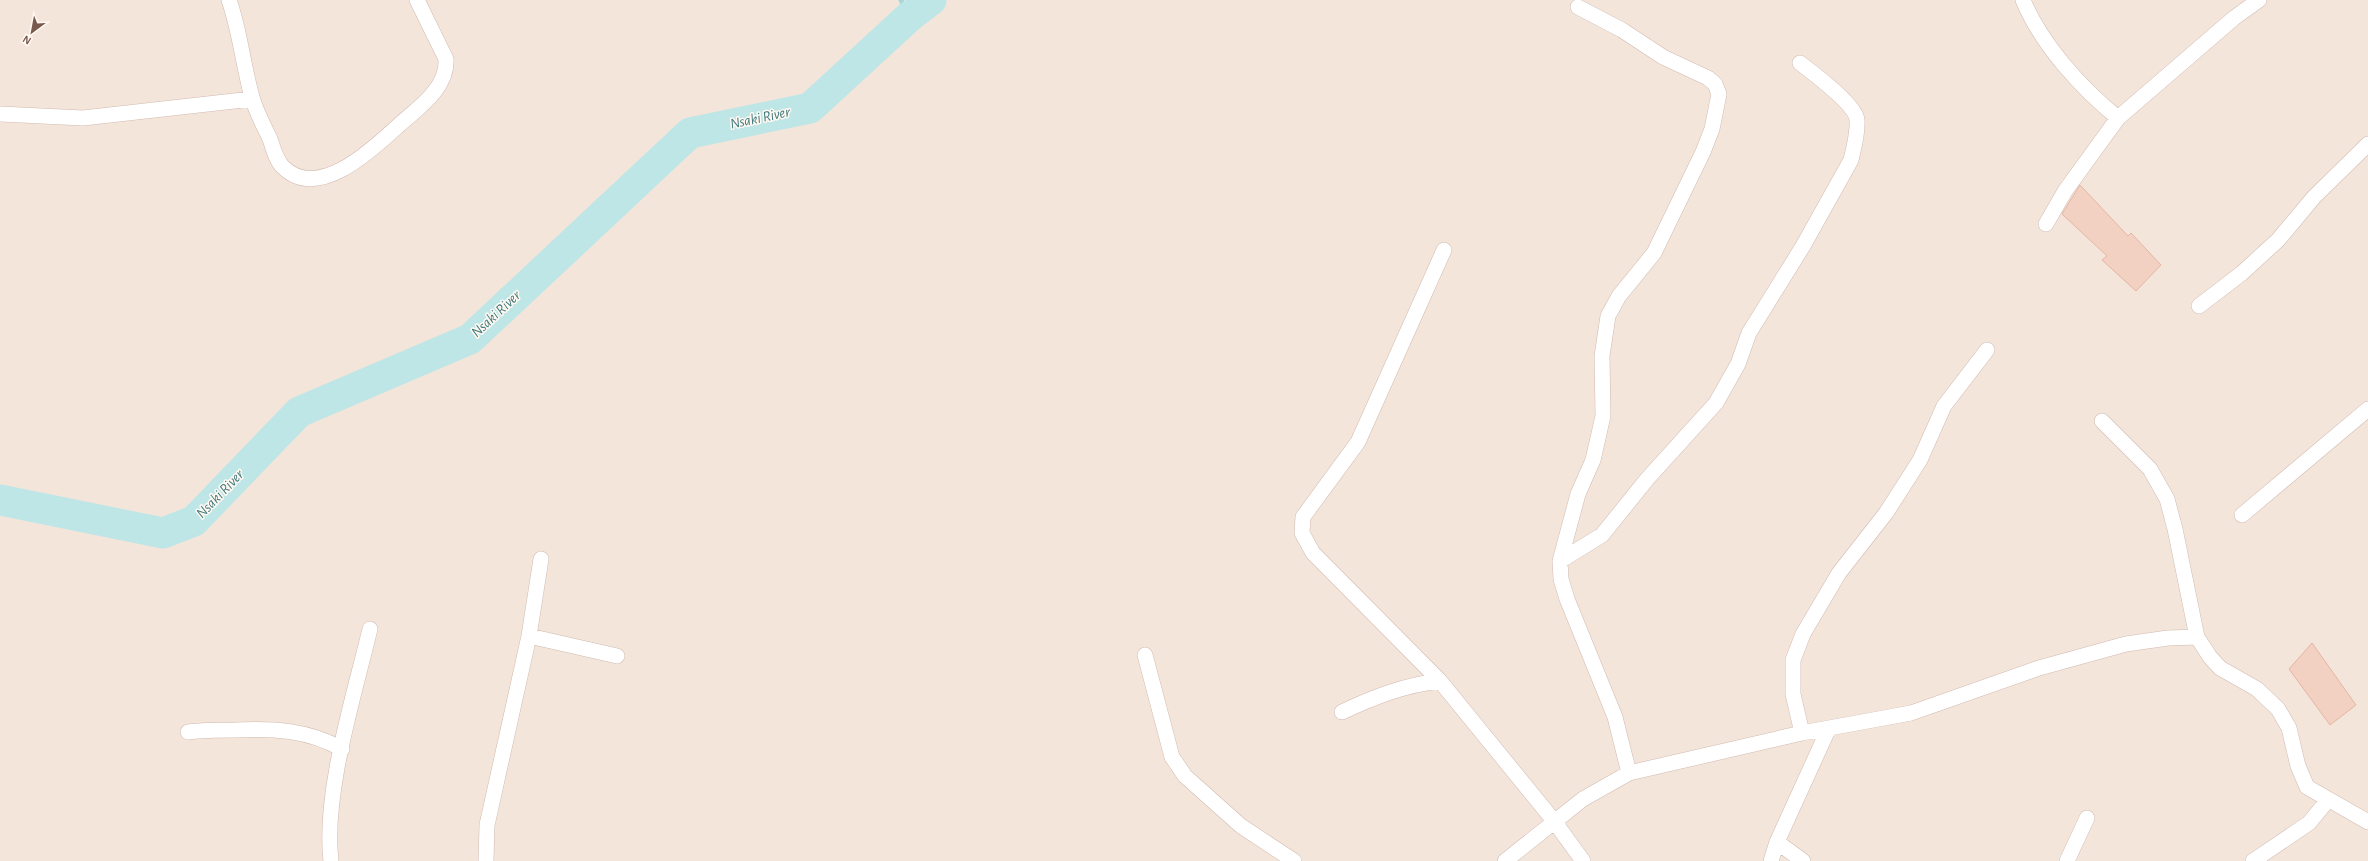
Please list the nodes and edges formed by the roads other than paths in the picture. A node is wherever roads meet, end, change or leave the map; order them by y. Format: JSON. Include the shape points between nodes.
{"nodes":[{"id":1,"x":229,"y":0,"type":"edge"},
{"id":2,"x":416,"y":0,"type":"edge"},
{"id":3,"x":2023,"y":0,"type":"edge"},
{"id":4,"x":2259,"y":0,"type":"edge"},
{"id":5,"x":1578,"y":7,"type":"dead end"},
{"id":6,"x":1800,"y":63,"type":"dead end"},
{"id":7,"x":252,"y":99,"type":"junction"},
{"id":8,"x":0,"y":114,"type":"edge"},
{"id":9,"x":2118,"y":118,"type":"junction"},
{"id":10,"x":2368,"y":144,"type":"edge"},
{"id":11,"x":2046,"y":224,"type":"dead end"},
{"id":12,"x":1444,"y":250,"type":"dead end"},
{"id":13,"x":2199,"y":306,"type":"dead end"},
{"id":14,"x":1987,"y":350,"type":"dead end"},
{"id":15,"x":2368,"y":409,"type":"edge"},
{"id":16,"x":2102,"y":421,"type":"dead end"},
{"id":17,"x":2242,"y":515,"type":"dead end"},
{"id":18,"x":541,"y":559,"type":"dead end"},
{"id":19,"x":1560,"y":561,"type":"junction"},
{"id":20,"x":370,"y":629,"type":"dead end"},
{"id":21,"x":529,"y":636,"type":"junction"},
{"id":22,"x":2197,"y":636,"type":"junction"},
{"id":23,"x":1145,"y":655,"type":"dead end"},
{"id":24,"x":617,"y":656,"type":"dead end"},
{"id":25,"x":1440,"y":680,"type":"junction"},
{"id":26,"x":1342,"y":712,"type":"dead end"},
{"id":27,"x":1828,"y":730,"type":"junction"},
{"id":28,"x":188,"y":732,"type":"dead end"},
{"id":29,"x":1802,"y":733,"type":"junction"},
{"id":30,"x":342,"y":749,"type":"junction"},
{"id":31,"x":1629,"y":773,"type":"junction"},
{"id":32,"x":2328,"y":800,"type":"junction"},
{"id":33,"x":2087,"y":818,"type":"dead end"},
{"id":34,"x":1554,"y":821,"type":"junction"},
{"id":35,"x":2368,"y":822,"type":"edge"},
{"id":36,"x":1777,"y":842,"type":"junction"},
{"id":37,"x":332,"y":861,"type":"edge"},
{"id":38,"x":486,"y":861,"type":"edge"},
{"id":39,"x":1294,"y":861,"type":"edge"},
{"id":40,"x":1505,"y":861,"type":"edge"},
{"id":41,"x":1583,"y":861,"type":"edge"},
{"id":42,"x":1770,"y":861,"type":"edge"},
{"id":43,"x":1803,"y":861,"type":"edge"},
{"id":44,"x":2067,"y":861,"type":"edge"},
{"id":45,"x":2253,"y":861,"type":"edge"}],
"edges":[{"from":1,"to":7,"type":"street"},
{"from":2,"to":7,"type":"street","via":[[446,59],[447,70],[439,86],[424,102],[363,157],[342,170],[311,179],[291,174],[281,166]]},
{"from":3,"to":9,"type":"street","via":[[2031,21],[2080,83]]},
{"from":4,"to":9,"type":"street","via":[[2234,18]]},
{"from":5,"to":19,"type":"street","via":[[1622,30],[1663,56],[1708,78],[1716,84],[1718,94],[1712,130],[1704,152],[1654,253],[1616,300],[1608,316],[1602,356],[1603,416],[1593,460],[1578,494]]},
{"from":6,"to":19,"type":"street","via":[[1845,100],[1857,118],[1851,160],[1803,246],[1748,333],[1738,364],[1716,403],[1648,478],[1602,535]]},
{"from":7,"to":8,"type":"street","via":[[83,118]]},
{"from":9,"to":11,"type":"street","via":[[2065,191]]},
{"from":10,"to":13,"type":"street","via":[[2314,197],[2278,240],[2242,273]]},
{"from":12,"to":25,"type":"street","via":[[1358,442],[1303,517],[1302,533],[1313,553]]},
{"from":14,"to":29,"type":"street","via":[[1944,406],[1920,460],[1886,513],[1839,573],[1803,634],[1793,660],[1793,694]]},
{"from":15,"to":17,"type":"street"},
{"from":16,"to":22,"type":"street","via":[[2150,469],[2167,499]]},
{"from":18,"to":21,"type":"street"},
{"from":19,"to":31,"type":"street","via":[[1561,580],[1567,599],[1615,716]]},
{"from":20,"to":30,"type":"street"},
{"from":21,"to":24,"type":"street"},
{"from":21,"to":38,"type":"street","via":[[487,825]]},
{"from":22,"to":27,"type":"street","via":[[2126,644],[2039,668],[1911,713]]},
{"from":22,"to":32,"type":"street","via":[[2220,668],[2247,682],[2278,709],[2289,728],[2298,766],[2308,787]]},
{"from":23,"to":39,"type":"street","via":[[1172,757],[1185,776],[1241,826]]},
{"from":25,"to":26,"type":"street","via":[[1412,684],[1387,692]]},
{"from":25,"to":34,"type":"street"},
{"from":27,"to":29,"type":"street"},
{"from":27,"to":36,"type":"street"},
{"from":28,"to":30,"type":"street","via":[[211,729],[292,730],[326,740]]},
{"from":29,"to":31,"type":"street"},
{"from":30,"to":37,"type":"street","via":[[332,808]]},
{"from":31,"to":34,"type":"street","via":[[1583,799]]},
{"from":32,"to":35,"type":"street","via":[[2345,807]]},
{"from":32,"to":45,"type":"street","via":[[2309,823]]},
{"from":33,"to":44,"type":"street"},
{"from":34,"to":40,"type":"street"},
{"from":34,"to":41,"type":"street"},
{"from":36,"to":42,"type":"street"},
{"from":36,"to":43,"type":"street"}]}
